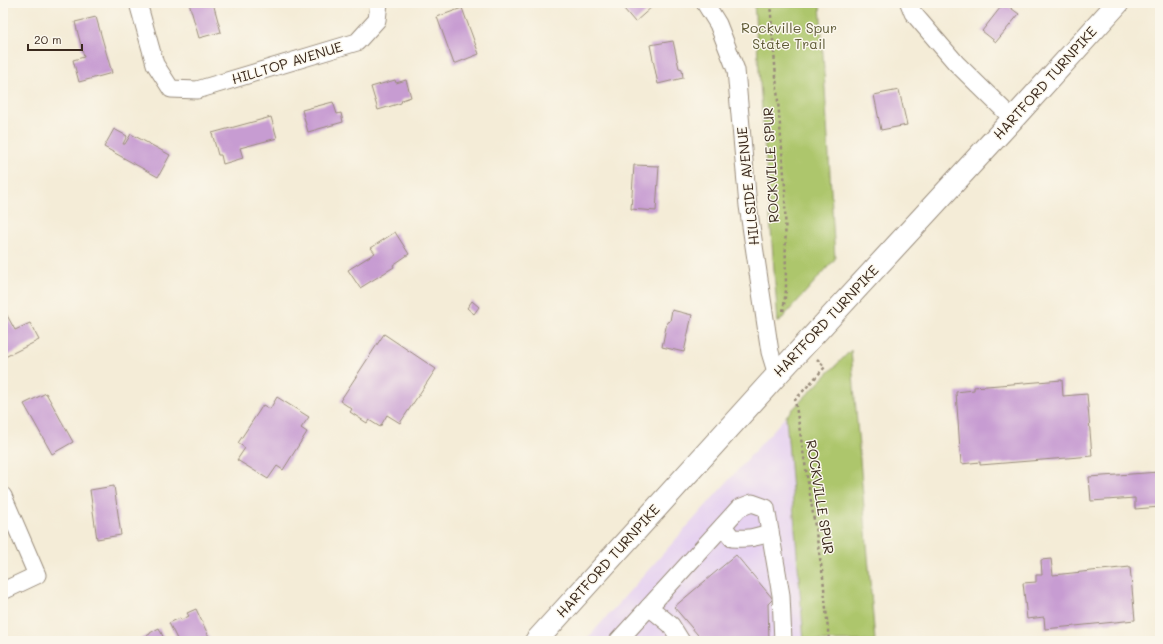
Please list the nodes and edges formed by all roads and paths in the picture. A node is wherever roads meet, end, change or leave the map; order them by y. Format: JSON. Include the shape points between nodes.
{"nodes":[{"id":1,"x":138,"y":3,"type":"edge"},
{"id":2,"x":379,"y":3,"type":"edge"},
{"id":3,"x":705,"y":3,"type":"edge"},
{"id":4,"x":770,"y":3,"type":"edge"},
{"id":5,"x":909,"y":3,"type":"edge"},
{"id":6,"x":1118,"y":3,"type":"edge"},
{"id":7,"x":1013,"y":119,"type":"junction"},
{"id":8,"x":783,"y":315,"type":"dead end"},
{"id":9,"x":825,"y":367,"type":"dead end"},
{"id":10,"x":777,"y":375,"type":"junction"},
{"id":11,"x":3,"y":496,"type":"edge"},
{"id":12,"x":723,"y":526,"type":"junction"},
{"id":13,"x":770,"y":532,"type":"junction"},
{"id":14,"x":3,"y":591,"type":"edge"},
{"id":15,"x":650,"y":607,"type":"junction"},
{"id":16,"x":536,"y":641,"type":"edge"},
{"id":17,"x":618,"y":641,"type":"edge"},
{"id":18,"x":681,"y":641,"type":"edge"},
{"id":19,"x":783,"y":641,"type":"edge"},
{"id":20,"x":829,"y":641,"type":"edge"}],
"edges":[{"from":1,"to":2,"type":"street","name":"HILLTOP AVENUE","via":[[156,64],[171,89],[197,90],[357,42],[377,20]]},
{"from":3,"to":10,"type":"street","name":"HILLSIDE AVENUE","via":[[718,24],[736,70],[748,206],[770,352]]},
{"from":4,"to":8,"type":"path","name":"ROCKVILLE SPUR","via":[[785,187],[786,290]]},
{"from":5,"to":7,"type":"street","via":[[913,13],[956,63]]},
{"from":6,"to":7,"type":"main road","name":"HARTFORD TURNPIKE"},
{"from":7,"to":10,"type":"main road","name":"HARTFORD TURNPIKE"},
{"from":9,"to":20,"type":"path","name":"ROCKVILLE SPUR","via":[[795,400],[823,577]]},
{"from":10,"to":16,"type":"main road","name":"HARTFORD TURNPIKE"},
{"from":11,"to":14,"type":"street","via":[[37,575]]},
{"from":12,"to":13,"type":"street","via":[[732,538],[759,537]]},
{"from":12,"to":13,"type":"street","via":[[739,508],[752,503],[766,508]]},
{"from":12,"to":15,"type":"street"},
{"from":13,"to":19,"type":"street","via":[[781,595]]},
{"from":15,"to":17,"type":"street"},
{"from":15,"to":18,"type":"street","via":[[671,625]]}]}
